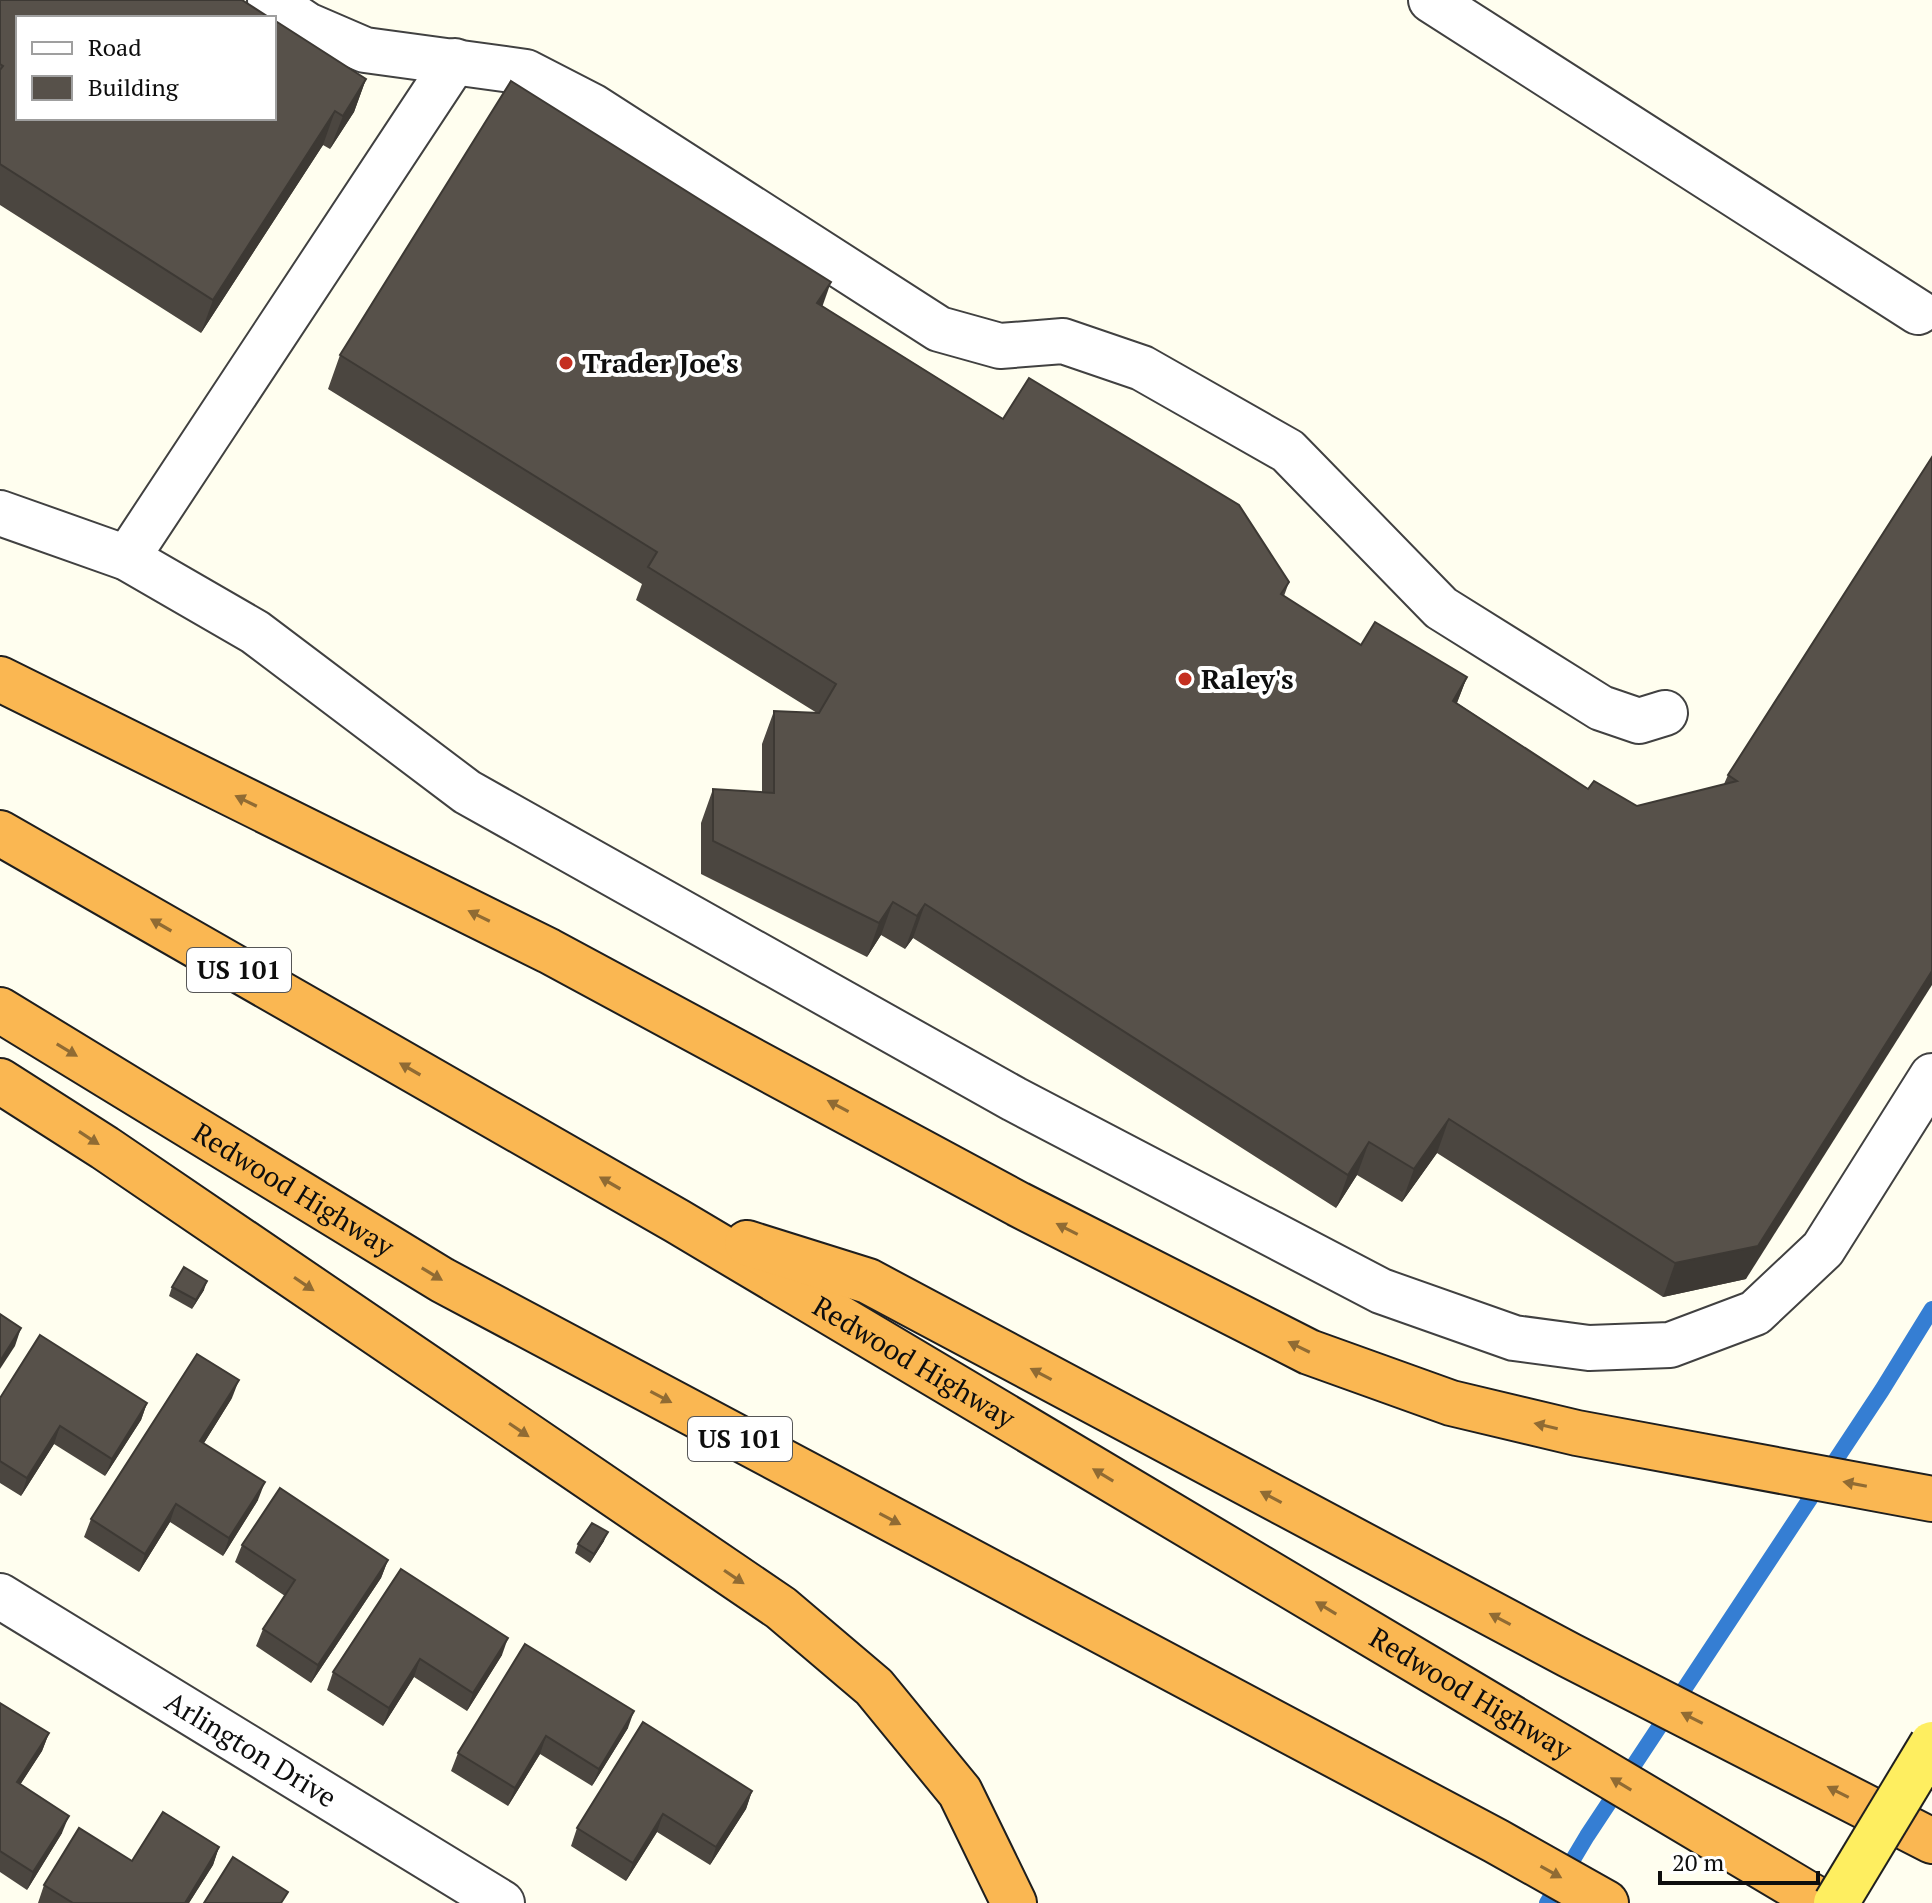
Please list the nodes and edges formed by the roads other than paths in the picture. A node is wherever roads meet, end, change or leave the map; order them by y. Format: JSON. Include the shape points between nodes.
{"nodes":[{"id":1,"x":270,"y":0,"type":"edge"},
{"id":2,"x":1431,"y":0,"type":"edge"},
{"id":3,"x":455,"y":61,"type":"junction"},
{"id":4,"x":1918,"y":312,"type":"dead end"},
{"id":5,"x":0,"y":513,"type":"edge"},
{"id":6,"x":127,"y":558,"type":"junction"},
{"id":7,"x":0,"y":679,"type":"edge"},
{"id":8,"x":1665,"y":713,"type":"dead end"},
{"id":9,"x":0,"y":833,"type":"edge"},
{"id":10,"x":0,"y":1010,"type":"edge"},
{"id":11,"x":1932,"y":1076,"type":"edge"},
{"id":12,"x":0,"y":1081,"type":"edge"},
{"id":13,"x":677,"y":1221,"type":"junction"},
{"id":14,"x":1932,"y":1499,"type":"edge"},
{"id":15,"x":0,"y":1596,"type":"edge"},
{"id":16,"x":1932,"y":1744,"type":"edge"},
{"id":17,"x":1932,"y":1841,"type":"edge"},
{"id":18,"x":502,"y":1903,"type":"edge"},
{"id":19,"x":1014,"y":1903,"type":"edge"},
{"id":20,"x":1606,"y":1903,"type":"edge"},
{"id":21,"x":1823,"y":1903,"type":"edge"},
{"id":22,"x":1836,"y":1903,"type":"edge"}],
"edges":[{"from":1,"to":3,"type":"street","via":[[307,25],[365,50]]},
{"from":2,"to":4,"type":"street"},
{"from":3,"to":6,"type":"street"},
{"from":3,"to":8,"type":"street","via":[[526,72],[592,106],[939,329],[1000,346],[1063,341],[1142,368],[1288,451],[1441,608],[1601,708],[1639,721]]},
{"from":5,"to":6,"type":"street"},
{"from":6,"to":11,"type":"street","via":[[255,632],[467,792],[1028,1106],[1381,1291],[1514,1338],[1589,1348],[1670,1345],[1755,1313],[1823,1249]]},
{"from":14,"to":7,"type":"highway","one_way":true,"via":[[1622,1443],[1451,1403],[1309,1352],[1018,1204],[549,951]]},
{"from":13,"to":9,"type":"highway","name":"Redwood Highway","number":"US 101","one_way":true},
{"from":10,"to":20,"type":"highway","name":"Redwood Highway","number":"US 101","one_way":true,"via":[[442,1280]]},
{"from":12,"to":19,"type":"highway","one_way":true,"via":[[781,1608],[874,1687],[960,1792]]},
{"from":17,"to":13,"type":"highway","one_way":true,"via":[[1569,1655],[868,1281]]},
{"from":21,"to":13,"type":"highway","name":"Redwood Highway","number":"US 101","one_way":true},
{"from":15,"to":18,"type":"street","name":"Arlington Drive"},
{"from":16,"to":22,"type":"main road","bridge":true}]}
